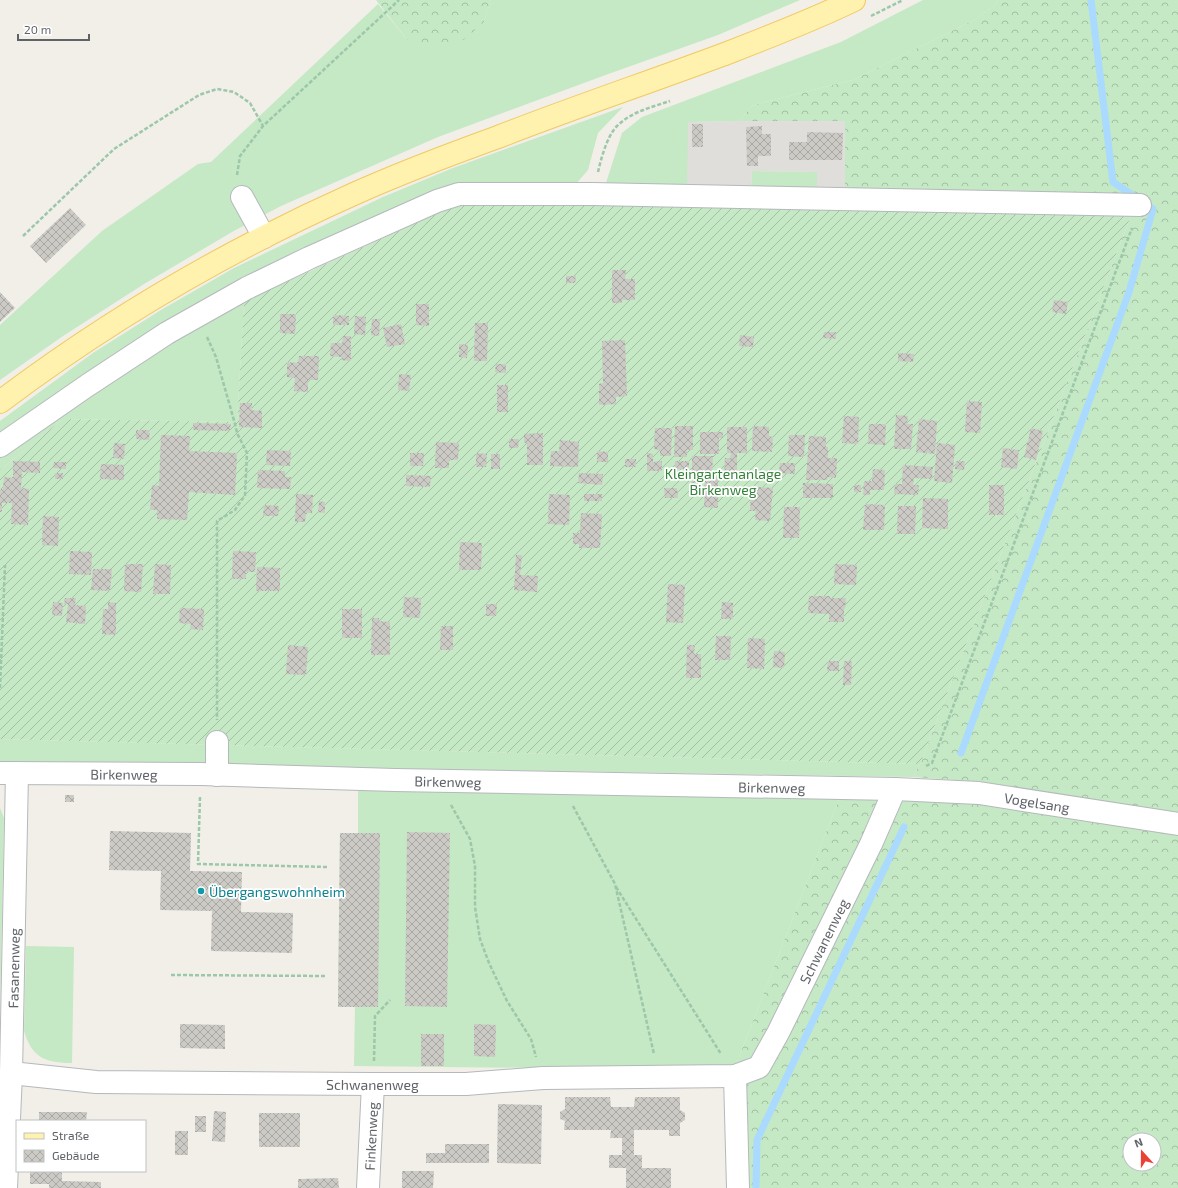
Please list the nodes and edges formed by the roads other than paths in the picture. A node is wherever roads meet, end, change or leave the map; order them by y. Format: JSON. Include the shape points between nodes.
{"nodes":[{"id":1,"x":854,"y":0,"type":"edge"},
{"id":2,"x":242,"y":196,"type":"road end"},
{"id":3,"x":1140,"y":205,"type":"road end"},
{"id":4,"x":264,"y":237,"type":"junction"},
{"id":5,"x":0,"y":402,"type":"edge"},
{"id":6,"x":0,"y":446,"type":"edge"},
{"id":7,"x":217,"y":742,"type":"road end"},
{"id":8,"x":9,"y":773,"type":"edge"},
{"id":9,"x":209,"y":775,"type":"junction"},
{"id":10,"x":896,"y":789,"type":"junction"},
{"id":11,"x":1178,"y":824,"type":"edge"},
{"id":12,"x":10,"y":1072,"type":"junction"},
{"id":13,"x":735,"y":1076,"type":"junction"},
{"id":14,"x":373,"y":1084,"type":"junction"},
{"id":15,"x":6,"y":1188,"type":"edge"},
{"id":16,"x":368,"y":1188,"type":"edge"},
{"id":17,"x":738,"y":1188,"type":"edge"}],
"edges":[{"from":1,"to":4,"type":"main road","via":[[743,47],[423,165],[358,192]]},
{"from":2,"to":4,"type":"street"},
{"from":3,"to":6,"type":"street","via":[[594,194],[459,194],[437,201],[247,288],[167,333]]},
{"from":4,"to":5,"type":"main road","via":[[128,314]]},
{"from":7,"to":9,"type":"street"},
{"from":8,"to":9,"type":"street","name":"Birkenweg"},
{"from":8,"to":12,"type":"street","name":"Fasanenweg"},
{"from":9,"to":10,"type":"street","name":"Birkenweg"},
{"from":10,"to":11,"type":"street","name":"Vogelsang","via":[[979,793]]},
{"from":10,"to":13,"type":"street","name":"Schwanenweg","via":[[778,1033],[759,1067]]},
{"from":12,"to":14,"type":"street","name":"Schwanenweg","via":[[96,1082]]},
{"from":12,"to":15,"type":"street","name":"Fasanenweg"},
{"from":13,"to":14,"type":"street","name":"Schwanenweg","via":[[543,1078],[466,1084]]},
{"from":13,"to":17,"type":"street"},
{"from":14,"to":16,"type":"street","name":"Finkenweg"}]}
